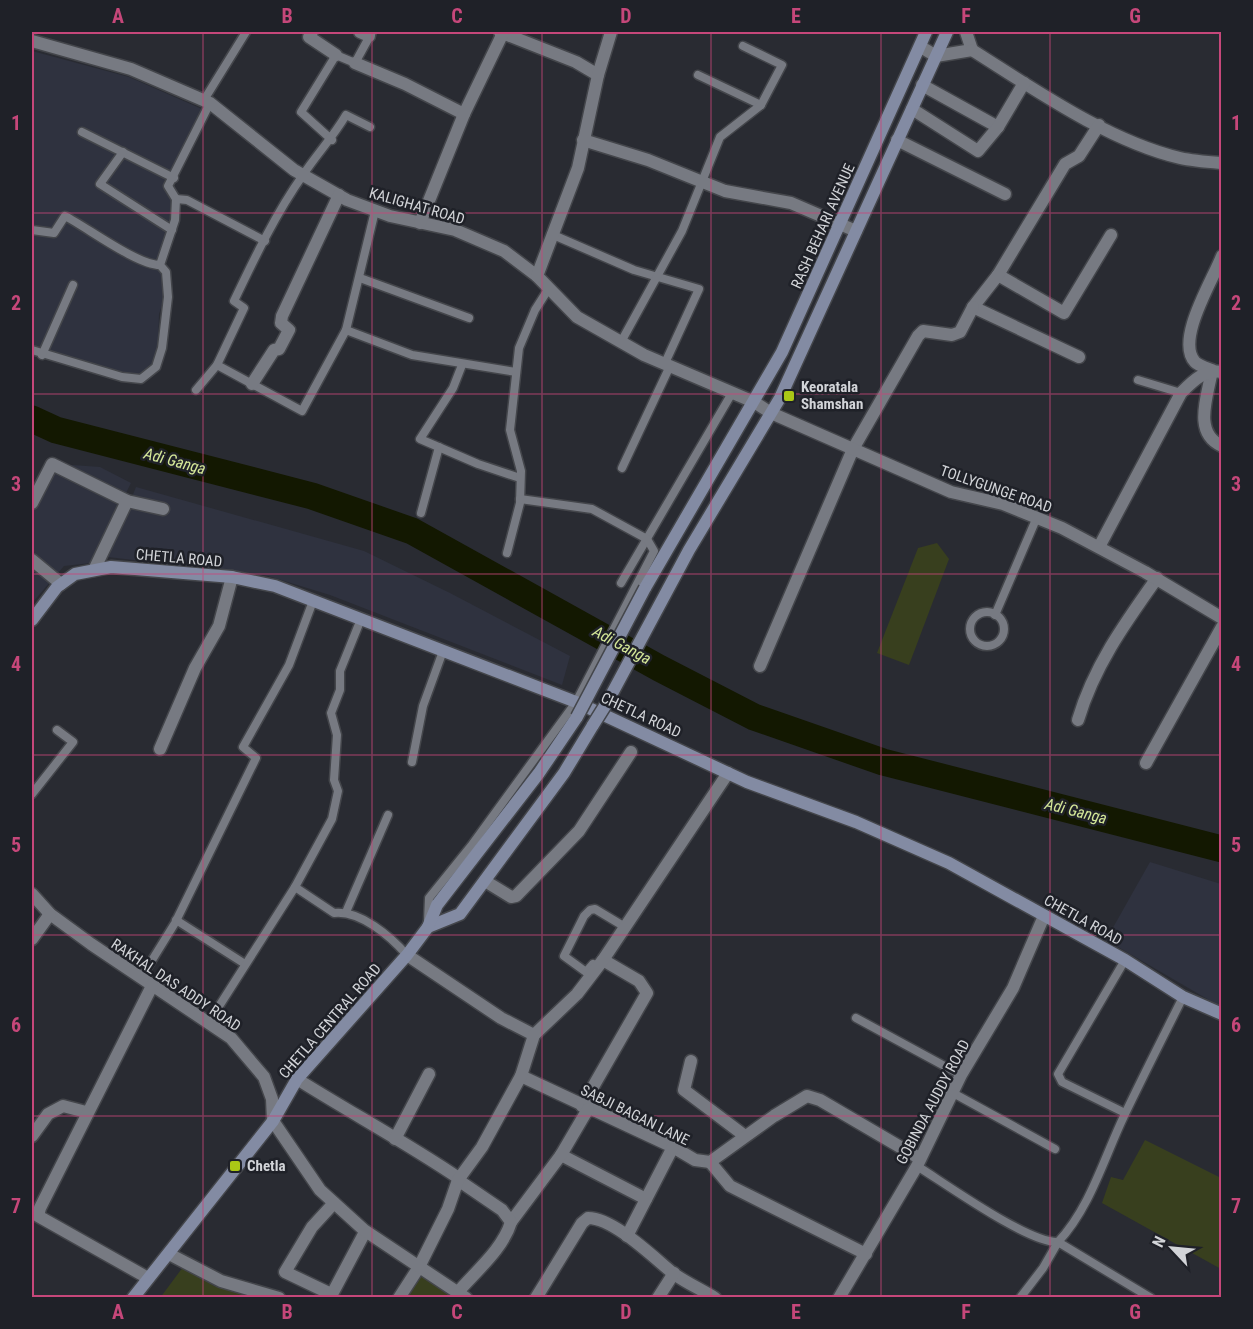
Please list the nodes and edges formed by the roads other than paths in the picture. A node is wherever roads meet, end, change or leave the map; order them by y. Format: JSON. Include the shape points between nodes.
{"nodes":[{"id":1,"x":36,"y":32,"type":"edge"},
{"id":2,"x":246,"y":32,"type":"edge"},
{"id":3,"x":312,"y":32,"type":"edge"},
{"id":4,"x":502,"y":32,"type":"edge"},
{"id":5,"x":611,"y":32,"type":"edge"},
{"id":6,"x":926,"y":32,"type":"edge"},
{"id":7,"x":947,"y":32,"type":"edge"},
{"id":8,"x":966,"y":32,"type":"edge"},
{"id":9,"x":367,"y":33,"type":"edge"},
{"id":10,"x":32,"y":41,"type":"edge"},
{"id":11,"x":743,"y":46,"type":"dead end"},
{"id":12,"x":921,"y":47,"type":"junction"},
{"id":13,"x":972,"y":50,"type":"junction"},
{"id":14,"x":336,"y":55,"type":"junction"},
{"id":15,"x":936,"y":56,"type":"junction"},
{"id":16,"x":355,"y":63,"type":"junction"},
{"id":17,"x":598,"y":75,"type":"junction"},
{"id":18,"x":698,"y":75,"type":"dead end"},
{"id":19,"x":1024,"y":82,"type":"junction"},
{"id":20,"x":922,"y":84,"type":"junction"},
{"id":21,"x":207,"y":102,"type":"junction"},
{"id":22,"x":761,"y":105,"type":"junction"},
{"id":23,"x":912,"y":109,"type":"junction"},
{"id":24,"x":464,"y":114,"type":"junction"},
{"id":25,"x":1099,"y":125,"type":"junction"},
{"id":26,"x":370,"y":127,"type":"dead end"},
{"id":27,"x":998,"y":127,"type":"junction"},
{"id":28,"x":82,"y":132,"type":"dead end"},
{"id":29,"x":332,"y":140,"type":"junction"},
{"id":30,"x":583,"y":140,"type":"junction"},
{"id":31,"x":897,"y":140,"type":"junction"},
{"id":32,"x":123,"y":152,"type":"junction"},
{"id":33,"x":1221,"y":163,"type":"edge"},
{"id":34,"x":303,"y":175,"type":"junction"},
{"id":35,"x":174,"y":178,"type":"junction"},
{"id":36,"x":702,"y":183,"type":"junction"},
{"id":37,"x":1005,"y":194,"type":"dead end"},
{"id":38,"x":339,"y":195,"type":"junction"},
{"id":39,"x":176,"y":198,"type":"junction"},
{"id":40,"x":375,"y":211,"type":"junction"},
{"id":41,"x":420,"y":223,"type":"junction"},
{"id":42,"x":840,"y":224,"type":"junction"},
{"id":43,"x":32,"y":230,"type":"edge"},
{"id":44,"x":172,"y":230,"type":"junction"},
{"id":45,"x":856,"y":231,"type":"junction"},
{"id":46,"x":551,"y":234,"type":"junction"},
{"id":47,"x":1111,"y":235,"type":"dead end"},
{"id":48,"x":265,"y":241,"type":"junction"},
{"id":49,"x":1221,"y":256,"type":"edge"},
{"id":50,"x":160,"y":265,"type":"junction"},
{"id":51,"x":998,"y":275,"type":"junction"},
{"id":52,"x":537,"y":276,"type":"junction"},
{"id":53,"x":660,"y":276,"type":"junction"},
{"id":54,"x":360,"y":278,"type":"junction"},
{"id":55,"x":73,"y":285,"type":"dead end"},
{"id":56,"x":549,"y":288,"type":"junction"},
{"id":57,"x":973,"y":307,"type":"junction"},
{"id":58,"x":469,"y":318,"type":"dead end"},
{"id":59,"x":346,"y":330,"type":"junction"},
{"id":60,"x":621,"y":342,"type":"junction"},
{"id":61,"x":32,"y":350,"type":"edge"},
{"id":62,"x":42,"y":355,"type":"junction"},
{"id":63,"x":1079,"y":357,"type":"dead end"},
{"id":64,"x":217,"y":364,"type":"junction"},
{"id":65,"x":668,"y":364,"type":"junction"},
{"id":66,"x":462,"y":365,"type":"junction"},
{"id":67,"x":1217,"y":371,"type":"edge"},
{"id":68,"x":516,"y":372,"type":"junction"},
{"id":69,"x":1138,"y":380,"type":"dead end"},
{"id":70,"x":252,"y":384,"type":"junction"},
{"id":71,"x":196,"y":390,"type":"dead end"},
{"id":72,"x":732,"y":393,"type":"junction"},
{"id":73,"x":1181,"y":393,"type":"junction"},
{"id":74,"x":754,"y":402,"type":"junction"},
{"id":75,"x":771,"y":413,"type":"junction"},
{"id":76,"x":1221,"y":446,"type":"edge"},
{"id":77,"x":439,"y":447,"type":"junction"},
{"id":78,"x":853,"y":449,"type":"junction"},
{"id":79,"x":622,"y":468,"type":"dead end"},
{"id":80,"x":520,"y":478,"type":"junction"},
{"id":81,"x":520,"y":499,"type":"junction"},
{"id":82,"x":127,"y":501,"type":"junction"},
{"id":83,"x":32,"y":503,"type":"edge"},
{"id":84,"x":163,"y":509,"type":"dead end"},
{"id":85,"x":421,"y":513,"type":"dead end"},
{"id":86,"x":1037,"y":517,"type":"junction"},
{"id":87,"x":647,"y":539,"type":"junction"},
{"id":88,"x":1099,"y":547,"type":"junction"},
{"id":89,"x":507,"y":553,"type":"dead end"},
{"id":90,"x":32,"y":560,"type":"edge"},
{"id":91,"x":94,"y":570,"type":"junction"},
{"id":92,"x":232,"y":577,"type":"junction"},
{"id":93,"x":1157,"y":578,"type":"junction"},
{"id":94,"x":621,"y":583,"type":"dead end"},
{"id":95,"x":61,"y":584,"type":"junction"},
{"id":96,"x":313,"y":600,"type":"junction"},
{"id":97,"x":995,"y":615,"type":"junction"},
{"id":98,"x":361,"y":619,"type":"junction"},
{"id":99,"x":1221,"y":619,"type":"edge"},
{"id":100,"x":32,"y":620,"type":"edge"},
{"id":101,"x":443,"y":651,"type":"junction"},
{"id":102,"x":760,"y":666,"type":"dead end"},
{"id":103,"x":576,"y":702,"type":"junction"},
{"id":104,"x":577,"y":717,"type":"joint"},
{"id":105,"x":1078,"y":720,"type":"dead end"},
{"id":106,"x":57,"y":730,"type":"dead end"},
{"id":107,"x":160,"y":749,"type":"dead end"},
{"id":108,"x":631,"y":752,"type":"dead end"},
{"id":109,"x":412,"y":762,"type":"dead end"},
{"id":110,"x":1146,"y":763,"type":"dead end"},
{"id":111,"x":728,"y":773,"type":"junction"},
{"id":112,"x":32,"y":794,"type":"edge"},
{"id":113,"x":388,"y":815,"type":"dead end"},
{"id":114,"x":485,"y":881,"type":"junction"},
{"id":115,"x":295,"y":887,"type":"junction"},
{"id":116,"x":32,"y":894,"type":"edge"},
{"id":117,"x":346,"y":912,"type":"junction"},
{"id":118,"x":50,"y":914,"type":"junction"},
{"id":119,"x":1044,"y":916,"type":"junction"},
{"id":120,"x":176,"y":921,"type":"junction"},
{"id":121,"x":623,"y":926,"type":"junction"},
{"id":122,"x":428,"y":927,"type":"junction"},
{"id":123,"x":32,"y":939,"type":"edge"},
{"id":124,"x":407,"y":955,"type":"junction"},
{"id":125,"x":603,"y":960,"type":"junction"},
{"id":126,"x":1125,"y":960,"type":"junction"},
{"id":127,"x":245,"y":964,"type":"junction"},
{"id":128,"x":147,"y":981,"type":"junction"},
{"id":129,"x":1183,"y":997,"type":"junction"},
{"id":130,"x":1221,"y":1014,"type":"edge"},
{"id":131,"x":856,"y":1018,"type":"dead end"},
{"id":132,"x":209,"y":1022,"type":"junction"},
{"id":133,"x":534,"y":1035,"type":"junction"},
{"id":134,"x":691,"y":1060,"type":"dead end"},
{"id":135,"x":429,"y":1074,"type":"dead end"},
{"id":136,"x":961,"y":1075,"type":"junction"},
{"id":137,"x":521,"y":1076,"type":"junction"},
{"id":138,"x":297,"y":1079,"type":"junction"},
{"id":139,"x":953,"y":1094,"type":"junction"},
{"id":140,"x":585,"y":1108,"type":"junction"},
{"id":141,"x":87,"y":1112,"type":"junction"},
{"id":142,"x":1125,"y":1113,"type":"junction"},
{"id":143,"x":273,"y":1121,"type":"junction"},
{"id":144,"x":32,"y":1136,"type":"edge"},
{"id":145,"x":745,"y":1136,"type":"junction"},
{"id":146,"x":395,"y":1139,"type":"junction"},
{"id":147,"x":673,"y":1148,"type":"junction"},
{"id":148,"x":1055,"y":1149,"type":"dead end"},
{"id":149,"x":561,"y":1155,"type":"junction"},
{"id":150,"x":710,"y":1162,"type":"junction"},
{"id":151,"x":918,"y":1162,"type":"junction"},
{"id":152,"x":460,"y":1179,"type":"junction"},
{"id":153,"x":646,"y":1199,"type":"junction"},
{"id":154,"x":334,"y":1203,"type":"junction"},
{"id":155,"x":511,"y":1222,"type":"junction"},
{"id":156,"x":365,"y":1232,"type":"junction"},
{"id":157,"x":627,"y":1236,"type":"junction"},
{"id":158,"x":1058,"y":1242,"type":"junction"},
{"id":159,"x":169,"y":1254,"type":"junction"},
{"id":160,"x":866,"y":1254,"type":"junction"},
{"id":161,"x":419,"y":1267,"type":"junction"},
{"id":162,"x":674,"y":1274,"type":"junction"},
{"id":163,"x":148,"y":1278,"type":"junction"},
{"id":164,"x":462,"y":1295,"type":"edge"},
{"id":165,"x":331,"y":1296,"type":"edge"},
{"id":166,"x":272,"y":1297,"type":"edge"},
{"id":167,"x":133,"y":1298,"type":"edge"},
{"id":168,"x":399,"y":1298,"type":"edge"},
{"id":169,"x":536,"y":1298,"type":"edge"},
{"id":170,"x":658,"y":1298,"type":"edge"},
{"id":171,"x":716,"y":1298,"type":"edge"},
{"id":172,"x":839,"y":1298,"type":"edge"},
{"id":173,"x":1020,"y":1298,"type":"edge"},
{"id":174,"x":1151,"y":1298,"type":"edge"}],
"edges":[{"from":1,"to":10,"type":"street"},
{"from":2,"to":21,"type":"lane"},
{"from":3,"to":14,"type":"street","via":[[309,37]]},
{"from":4,"to":17,"type":"street"},
{"from":4,"to":24,"type":"street"},
{"from":5,"to":17,"type":"street"},
{"from":6,"to":12,"type":"main road","name":"RASH BEHARI AVENUE"},
{"from":7,"to":15,"type":"main road"},
{"from":8,"to":13,"type":"street"},
{"from":9,"to":16,"type":"lane"},
{"from":10,"to":21,"type":"street","name":"KALIGHAT ROAD","via":[[131,69]]},
{"from":11,"to":22,"type":"lane","via":[[782,65]]},
{"from":12,"to":15,"type":"street"},
{"from":12,"to":42,"type":"main road","name":"RASH BEHARI AVENUE"},
{"from":13,"to":15,"type":"street"},
{"from":13,"to":19,"type":"street"},
{"from":14,"to":16,"type":"lane"},
{"from":14,"to":29,"type":"lane","via":[[301,112]]},
{"from":15,"to":20,"type":"main road"},
{"from":16,"to":24,"type":"street"},
{"from":17,"to":30,"type":"street"},
{"from":18,"to":22,"type":"lane"},
{"from":19,"to":25,"type":"street"},
{"from":19,"to":27,"type":"street"},
{"from":20,"to":23,"type":"main road"},
{"from":20,"to":27,"type":"street"},
{"from":21,"to":34,"type":"street","name":"KALIGHAT ROAD"},
{"from":21,"to":35,"type":"lane"},
{"from":22,"to":36,"type":"lane","via":[[720,137]]},
{"from":23,"to":27,"type":"street","via":[[978,151]]},
{"from":23,"to":31,"type":"main road"},
{"from":24,"to":41,"type":"street"},
{"from":25,"to":33,"type":"street","via":[[1182,159]]},
{"from":25,"to":51,"type":"street","via":[[1079,156],[1065,164]]},
{"from":26,"to":29,"type":"lane","via":[[346,115]]},
{"from":28,"to":32,"type":"lane"},
{"from":29,"to":34,"type":"lane"},
{"from":30,"to":36,"type":"street","via":[[648,160]]},
{"from":30,"to":46,"type":"street","via":[[578,168]]},
{"from":31,"to":37,"type":"street"},
{"from":31,"to":45,"type":"main road"},
{"from":32,"to":35,"type":"lane"},
{"from":32,"to":44,"type":"lane","via":[[100,184]]},
{"from":34,"to":38,"type":"street","name":"KALIGHAT ROAD"},
{"from":34,"to":48,"type":"lane"},
{"from":35,"to":39,"type":"lane","via":[[168,186]]},
{"from":36,"to":42,"type":"street","via":[[791,203]]},
{"from":36,"to":53,"type":"lane"},
{"from":38,"to":40,"type":"street","name":"KALIGHAT ROAD"},
{"from":38,"to":70,"type":"street","via":[[282,316],[280,323],[289,330]]},
{"from":39,"to":44,"type":"lane"},
{"from":39,"to":48,"type":"lane"},
{"from":40,"to":41,"type":"street","name":"KALIGHAT ROAD"},
{"from":40,"to":54,"type":"lane"},
{"from":41,"to":52,"type":"street","name":"KALIGHAT ROAD","via":[[455,230],[504,251]]},
{"from":42,"to":45,"type":"street"},
{"from":42,"to":74,"type":"main road","name":"RASH BEHARI AVENUE","via":[[782,352]]},
{"from":43,"to":50,"type":"lane","via":[[54,233],[65,216],[132,257]]},
{"from":44,"to":50,"type":"lane"},
{"from":45,"to":75,"type":"main road"},
{"from":46,"to":52,"type":"street"},
{"from":46,"to":53,"type":"lane","via":[[634,270]]},
{"from":47,"to":51,"type":"street","via":[[1064,314]]},
{"from":48,"to":64,"type":"lane","via":[[234,301],[244,308]]},
{"from":49,"to":67,"type":"street","via":[[1192,324],[1189,342],[1196,363]]},
{"from":50,"to":62,"type":"lane","via":[[166,272],[168,297],[162,348],[156,367],[141,379]]},
{"from":51,"to":57,"type":"street"},
{"from":52,"to":56,"type":"street","name":"KALIGHAT ROAD"},
{"from":53,"to":60,"type":"lane"},
{"from":53,"to":65,"type":"lane","via":[[699,289]]},
{"from":54,"to":58,"type":"lane"},
{"from":54,"to":59,"type":"lane"},
{"from":55,"to":62,"type":"lane"},
{"from":56,"to":60,"type":"street","name":"KALIGHAT ROAD","via":[[577,317]]},
{"from":56,"to":68,"type":"lane","via":[[519,348]]},
{"from":57,"to":63,"type":"street"},
{"from":57,"to":78,"type":"street","via":[[960,332],[952,335],[923,331],[918,336]]},
{"from":59,"to":66,"type":"lane","via":[[412,355]]},
{"from":59,"to":70,"type":"lane","via":[[302,411]]},
{"from":60,"to":65,"type":"street","name":"KALIGHAT ROAD"},
{"from":61,"to":62,"type":"lane"},
{"from":64,"to":70,"type":"lane"},
{"from":64,"to":71,"type":"lane"},
{"from":65,"to":72,"type":"street","name":"KALIGHAT ROAD"},
{"from":65,"to":79,"type":"lane"},
{"from":66,"to":68,"type":"lane"},
{"from":66,"to":77,"type":"lane","via":[[453,388],[420,439]]},
{"from":67,"to":73,"type":"street","via":[[1195,379]]},
{"from":67,"to":76,"type":"street","via":[[1204,431]]},
{"from":68,"to":80,"type":"lane","via":[[510,430]]},
{"from":69,"to":73,"type":"lane"},
{"from":72,"to":74,"type":"street","name":"KALIGHAT ROAD"},
{"from":72,"to":87,"type":"lane"},
{"from":73,"to":88,"type":"street"},
{"from":74,"to":75,"type":"street","name":"TOLLYGUNGE ROAD"},
{"from":74,"to":104,"type":"main road","name":"RASH BEHARI AVENUE","bridge":true,"via":[[645,588]]},
{"from":75,"to":78,"type":"street","name":"TOLLYGUNGE ROAD"},
{"from":75,"to":114,"type":"main road","bridge":true,"via":[[688,550],[564,773]]},
{"from":77,"to":80,"type":"lane"},
{"from":77,"to":85,"type":"lane"},
{"from":78,"to":86,"type":"street","name":"TOLLYGUNGE ROAD","via":[[951,492]]},
{"from":78,"to":102,"type":"street"},
{"from":80,"to":81,"type":"lane"},
{"from":81,"to":87,"type":"lane","via":[[592,509]]},
{"from":81,"to":89,"type":"lane"},
{"from":82,"to":83,"type":"street","via":[[52,464]]},
{"from":82,"to":84,"type":"street"},
{"from":82,"to":91,"type":"street"},
{"from":86,"to":88,"type":"street","name":"TOLLYGUNGE ROAD"},
{"from":86,"to":97,"type":"lane"},
{"from":87,"to":94,"type":"lane"},
{"from":87,"to":103,"type":"lane","via":[[654,552]]},
{"from":88,"to":93,"type":"street","name":"TOLLYGUNGE ROAD"},
{"from":90,"to":95,"type":"street"},
{"from":91,"to":92,"type":"main road","name":"CHETLA ROAD","via":[[111,567]]},
{"from":91,"to":95,"type":"main road","name":"CHETLA ROAD","via":[[75,574]]},
{"from":92,"to":96,"type":"main road","name":"CHETLA ROAD","via":[[275,586]]},
{"from":92,"to":107,"type":"street","via":[[219,626],[195,668]]},
{"from":93,"to":99,"type":"street","name":"TOLLYGUNGE ROAD"},
{"from":93,"to":105,"type":"street","via":[[1108,649],[1086,691]]},
{"from":95,"to":100,"type":"main road","name":"CHETLA ROAD"},
{"from":96,"to":98,"type":"main road","name":"CHETLA ROAD"},
{"from":96,"to":120,"type":"lane","via":[[289,665],[243,747],[256,758]]},
{"from":97,"to":97,"type":"lane","via":[[985,612],[972,621],[970,632],[979,645],[996,644],[1003,635],[1002,623]]},
{"from":98,"to":101,"type":"main road","name":"CHETLA ROAD"},
{"from":98,"to":115,"type":"lane","via":[[340,671],[340,690],[331,713],[337,735],[334,780],[338,791],[332,819]]},
{"from":99,"to":110,"type":"street"},
{"from":101,"to":103,"type":"main road","name":"CHETLA ROAD"},
{"from":101,"to":109,"type":"lane","via":[[423,706]]},
{"from":103,"to":111,"type":"main road","name":"CHETLA ROAD"},
{"from":103,"to":122,"type":"lane","via":[[429,898]]},
{"from":104,"to":122,"type":"main road","name":"CHETLA CENTRAL ROAD","via":[[539,774],[437,905]]},
{"from":106,"to":112,"type":"lane","via":[[73,742]]},
{"from":108,"to":114,"type":"street","via":[[579,831],[516,896],[511,897]]},
{"from":111,"to":119,"type":"main road","name":"CHETLA ROAD","via":[[949,863]]},
{"from":111,"to":121,"type":"street"},
{"from":113,"to":117,"type":"lane"},
{"from":114,"to":122,"type":"main road","via":[[460,914]]},
{"from":115,"to":117,"type":"lane","via":[[334,913]]},
{"from":115,"to":127,"type":"lane"},
{"from":116,"to":118,"type":"street","name":"RAKHAL DAS ADDY ROAD"},
{"from":117,"to":124,"type":"lane","via":[[392,938]]},
{"from":118,"to":123,"type":"street"},
{"from":118,"to":128,"type":"street","name":"RAKHAL DAS ADDY ROAD"},
{"from":119,"to":126,"type":"main road","name":"CHETLA ROAD"},
{"from":119,"to":136,"type":"street","name":"GOBINDA AUDDY ROAD","via":[[1013,988]]},
{"from":120,"to":127,"type":"lane"},
{"from":120,"to":128,"type":"lane"},
{"from":121,"to":121,"type":"lane","via":[[595,909],[590,910],[564,956],[589,971]]},
{"from":121,"to":125,"type":"street"},
{"from":122,"to":124,"type":"main road","name":"CHETLA CENTRAL ROAD"},
{"from":124,"to":133,"type":"street","via":[[501,1018]]},
{"from":124,"to":138,"type":"main road","name":"CHETLA CENTRAL ROAD"},
{"from":125,"to":133,"type":"street","via":[[577,994]]},
{"from":125,"to":140,"type":"street","via":[[639,981],[647,993]]},
{"from":126,"to":129,"type":"main road","name":"CHETLA ROAD"},
{"from":126,"to":142,"type":"lane","via":[[1058,1074],[1062,1082]]},
{"from":127,"to":132,"type":"lane"},
{"from":128,"to":132,"type":"street","name":"RAKHAL DAS ADDY ROAD"},
{"from":128,"to":141,"type":"street"},
{"from":129,"to":130,"type":"main road","name":"CHETLA ROAD"},
{"from":129,"to":142,"type":"lane"},
{"from":131,"to":136,"type":"lane"},
{"from":132,"to":143,"type":"street","name":"RAKHAL DAS ADDY ROAD","via":[[231,1038],[264,1077],[272,1099]]},
{"from":133,"to":137,"type":"street"},
{"from":134,"to":145,"type":"street","via":[[684,1090]]},
{"from":135,"to":146,"type":"street"},
{"from":136,"to":139,"type":"street","name":"GOBINDA AUDDY ROAD"},
{"from":137,"to":140,"type":"street","name":"SABJI BAGAN LANE"},
{"from":137,"to":152,"type":"street"},
{"from":138,"to":143,"type":"main road","name":"CHETLA CENTRAL ROAD"},
{"from":138,"to":146,"type":"street"},
{"from":139,"to":148,"type":"lane"},
{"from":139,"to":151,"type":"street","name":"GOBINDA AUDDY ROAD"},
{"from":140,"to":147,"type":"street","name":"SABJI BAGAN LANE"},
{"from":140,"to":149,"type":"street"},
{"from":141,"to":144,"type":"street","via":[[63,1106],[48,1114]]},
{"from":141,"to":163,"type":"street","via":[[38,1216]]},
{"from":142,"to":158,"type":"lane","via":[[1089,1194]]},
{"from":143,"to":154,"type":"street","via":[[320,1190]]},
{"from":143,"to":159,"type":"main road","name":"CHETLA CENTRAL ROAD"},
{"from":145,"to":150,"type":"street"},
{"from":145,"to":151,"type":"street","via":[[807,1096],[820,1100]]},
{"from":146,"to":152,"type":"street"},
{"from":147,"to":150,"type":"street","name":"SABJI BAGAN LANE","via":[[694,1160]]},
{"from":147,"to":153,"type":"street"},
{"from":149,"to":153,"type":"street"},
{"from":149,"to":155,"type":"street"},
{"from":150,"to":160,"type":"street","via":[[730,1186]]},
{"from":151,"to":158,"type":"lane","via":[[1024,1230]]},
{"from":151,"to":160,"type":"street","name":"GOBINDA AUDDY ROAD"},
{"from":152,"to":155,"type":"street","via":[[502,1210]]},
{"from":152,"to":161,"type":"street"},
{"from":153,"to":157,"type":"street"},
{"from":154,"to":156,"type":"street"},
{"from":154,"to":165,"type":"street","via":[[312,1227],[285,1272]]},
{"from":155,"to":164,"type":"street","via":[[507,1234]]},
{"from":156,"to":161,"type":"street"},
{"from":156,"to":165,"type":"street"},
{"from":157,"to":162,"type":"street"},
{"from":157,"to":169,"type":"street","via":[[607,1222],[588,1218]]},
{"from":158,"to":173,"type":"lane"},
{"from":158,"to":174,"type":"lane"},
{"from":159,"to":163,"type":"main road","name":"CHETLA CENTRAL ROAD"},
{"from":159,"to":166,"type":"street","via":[[221,1281]]},
{"from":160,"to":172,"type":"street","name":"GOBINDA AUDDY ROAD"},
{"from":161,"to":164,"type":"street"},
{"from":161,"to":168,"type":"street"},
{"from":162,"to":170,"type":"street"},
{"from":162,"to":171,"type":"street"},
{"from":163,"to":167,"type":"main road","name":"CHETLA CENTRAL ROAD"}]}
